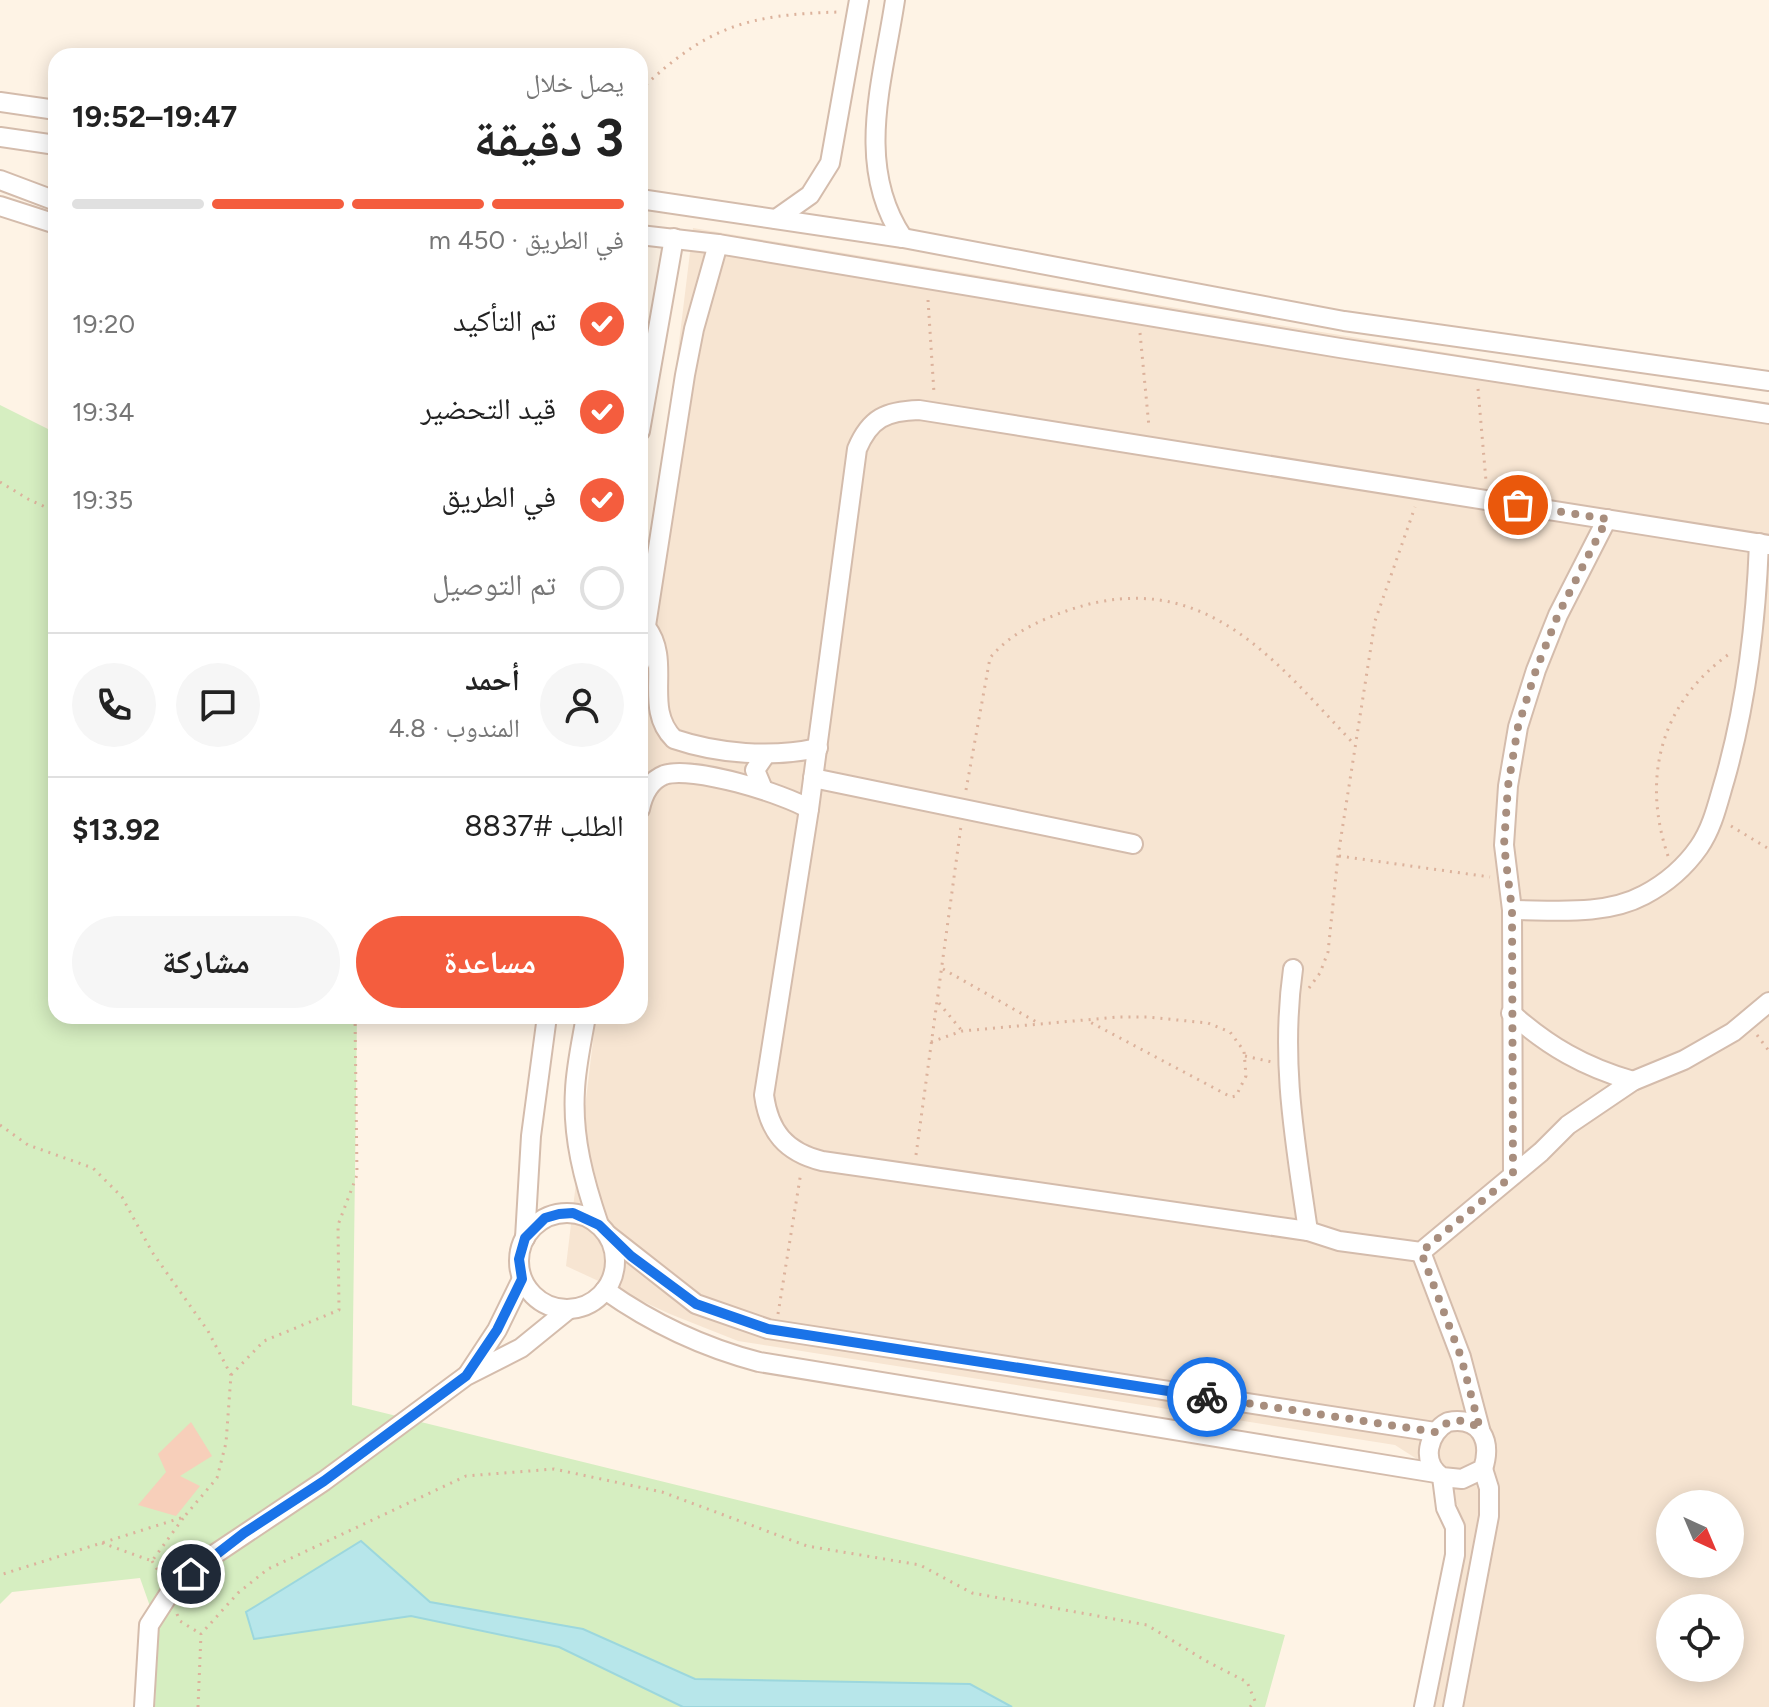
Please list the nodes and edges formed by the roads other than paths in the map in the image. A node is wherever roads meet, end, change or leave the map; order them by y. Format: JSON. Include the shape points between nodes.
{"nodes":[{"id":1,"x":895,"y":0,"type":"edge"},
{"id":2,"x":858,"y":6,"type":"edge"},
{"id":3,"x":0,"y":102,"type":"edge"},
{"id":4,"x":48,"y":109,"type":"edge"},
{"id":5,"x":0,"y":137,"type":"edge"},
{"id":6,"x":48,"y":144,"type":"edge"},
{"id":7,"x":0,"y":180,"type":"edge"},
{"id":8,"x":48,"y":198,"type":"edge"},
{"id":9,"x":648,"y":200,"type":"edge"},
{"id":10,"x":0,"y":206,"type":"edge"},
{"id":11,"x":776,"y":219,"type":"junction"},
{"id":12,"x":48,"y":221,"type":"edge"},
{"id":13,"x":648,"y":236,"type":"edge"},
{"id":14,"x":674,"y":238,"type":"junction"},
{"id":15,"x":903,"y":238,"type":"junction"},
{"id":16,"x":718,"y":244,"type":"junction"},
{"id":17,"x":664,"y":304,"type":"junction"},
{"id":18,"x":698,"y":313,"type":"junction"},
{"id":19,"x":1344,"y":321,"type":"junction"},
{"id":20,"x":1340,"y":348,"type":"junction"},
{"id":21,"x":655,"y":353,"type":"junction"},
{"id":22,"x":689,"y":353,"type":"junction"},
{"id":23,"x":1769,"y":381,"type":"edge"},
{"id":24,"x":648,"y":389,"type":"edge"},
{"id":25,"x":1769,"y":414,"type":"edge"},
{"id":26,"x":1607,"y":519,"type":"junction"},
{"id":27,"x":1764,"y":544,"type":"edge"},
{"id":28,"x":648,"y":614,"type":"edge"},
{"id":29,"x":648,"y":630,"type":"edge"},
{"id":30,"x":700,"y":746,"type":"junction"},
{"id":31,"x":818,"y":748,"type":"junction"},
{"id":32,"x":766,"y":754,"type":"junction"},
{"id":33,"x":699,"y":776,"type":"junction"},
{"id":34,"x":813,"y":778,"type":"junction"},
{"id":35,"x":648,"y":788,"type":"edge"},
{"id":36,"x":763,"y":789,"type":"junction"},
{"id":37,"x":809,"y":809,"type":"junction"},
{"id":38,"x":1133,"y":844,"type":"dead end"},
{"id":39,"x":1512,"y":910,"type":"junction"},
{"id":40,"x":1293,"y":969,"type":"dead end"},
{"id":41,"x":1769,"y":1002,"type":"edge"},
{"id":42,"x":1511,"y":1013,"type":"junction"},
{"id":43,"x":546,"y":1024,"type":"edge"},
{"id":44,"x":585,"y":1024,"type":"edge"},
{"id":45,"x":1633,"y":1081,"type":"junction"},
{"id":46,"x":1513,"y":1175,"type":"junction"},
{"id":47,"x":603,"y":1230,"type":"junction"},
{"id":48,"x":1308,"y":1231,"type":"junction"},
{"id":49,"x":525,"y":1238,"type":"junction"},
{"id":50,"x":1421,"y":1252,"type":"junction"},
{"id":51,"x":522,"y":1279,"type":"junction"},
{"id":52,"x":605,"y":1290,"type":"junction"},
{"id":53,"x":569,"y":1309,"type":"junction"},
{"id":54,"x":466,"y":1376,"type":"junction"},
{"id":55,"x":1480,"y":1429,"type":"junction"},
{"id":56,"x":1435,"y":1432,"type":"junction"},
{"id":57,"x":1483,"y":1469,"type":"junction"},
{"id":58,"x":1439,"y":1475,"type":"junction"},
{"id":59,"x":144,"y":1707,"type":"edge"},
{"id":60,"x":1424,"y":1707,"type":"edge"},
{"id":61,"x":1453,"y":1707,"type":"edge"}],
"edges":[{"from":1,"to":15,"type":"street","via":[[874,156],[885,207]]},
{"from":2,"to":11,"type":"street","via":[[830,163],[810,195]]},
{"from":3,"to":4,"type":"street"},
{"from":5,"to":6,"type":"street"},
{"from":7,"to":8,"type":"street"},
{"from":9,"to":11,"type":"street"},
{"from":10,"to":12,"type":"street"},
{"from":11,"to":15,"type":"street"},
{"from":13,"to":14,"type":"street"},
{"from":14,"to":16,"type":"street"},
{"from":14,"to":17,"type":"street"},
{"from":15,"to":19,"type":"street"},
{"from":16,"to":18,"type":"street"},
{"from":16,"to":20,"type":"street"},
{"from":17,"to":18,"type":"street","via":[[678,319]]},
{"from":17,"to":21,"type":"street"},
{"from":18,"to":22,"type":"street"},
{"from":19,"to":20,"type":"street"},
{"from":19,"to":23,"type":"street"},
{"from":20,"to":25,"type":"street"},
{"from":21,"to":22,"type":"street"},
{"from":21,"to":24,"type":"street"},
{"from":22,"to":28,"type":"street"},
{"from":26,"to":27,"type":"street"},
{"from":26,"to":31,"type":"street","via":[[897,410],[864,431],[857,449]]},
{"from":26,"to":39,"type":"street","via":[[1558,615],[1518,727],[1504,845]]},
{"from":27,"to":39,"type":"street","via":[[1734,745],[1700,846],[1675,875],[1643,896],[1607,908]]},
{"from":29,"to":30,"type":"street","via":[[659,654],[658,717],[674,739]]},
{"from":30,"to":32,"type":"street"},
{"from":30,"to":33,"type":"street","via":[[707,761]]},
{"from":31,"to":32,"type":"street"},
{"from":31,"to":34,"type":"street"},
{"from":32,"to":36,"type":"street","via":[[755,770]]},
{"from":33,"to":35,"type":"street","via":[[671,773]]},
{"from":33,"to":36,"type":"street"},
{"from":34,"to":37,"type":"street"},
{"from":34,"to":38,"type":"street"},
{"from":36,"to":37,"type":"street"},
{"from":37,"to":48,"type":"street","via":[[764,1095],[774,1132],[787,1146],[803,1157],[913,1175]]},
{"from":39,"to":42,"type":"street"},
{"from":40,"to":48,"type":"street","via":[[1287,1066]]},
{"from":41,"to":45,"type":"street","via":[[1733,1032]]},
{"from":42,"to":45,"type":"street","via":[[1566,1056]]},
{"from":42,"to":46,"type":"street"},
{"from":43,"to":49,"type":"street"},
{"from":44,"to":47,"type":"street","via":[[575,1089],[576,1135],[584,1181]]},
{"from":45,"to":46,"type":"street","via":[[1568,1125]]},
{"from":46,"to":50,"type":"street"},
{"from":47,"to":49,"type":"street","via":[[573,1213],[559,1214],[545,1218]]},
{"from":47,"to":52,"type":"street","via":[[615,1263]]},
{"from":47,"to":56,"type":"street","via":[[696,1304],[776,1330]]},
{"from":48,"to":50,"type":"street","via":[[1339,1241]]},
{"from":49,"to":51,"type":"street","via":[[519,1259]]},
{"from":50,"to":55,"type":"street","via":[[1461,1357]]},
{"from":51,"to":53,"type":"street","via":[[533,1296]]},
{"from":51,"to":54,"type":"street"},
{"from":52,"to":53,"type":"street","via":[[589,1304]]},
{"from":52,"to":58,"type":"street","via":[[679,1335],[759,1362]]},
{"from":53,"to":54,"type":"street","via":[[521,1348]]},
{"from":54,"to":59,"type":"street","via":[[206,1560],[169,1594],[149,1625]]},
{"from":55,"to":56,"type":"street","via":[[1457,1420]]},
{"from":55,"to":57,"type":"street","via":[[1488,1445]]},
{"from":56,"to":58,"type":"street","via":[[1429,1453]]},
{"from":57,"to":58,"type":"street","via":[[1462,1479]]},
{"from":57,"to":61,"type":"street","via":[[1489,1516]]},
{"from":58,"to":60,"type":"street","via":[[1455,1527],[1455,1555]]}]}
